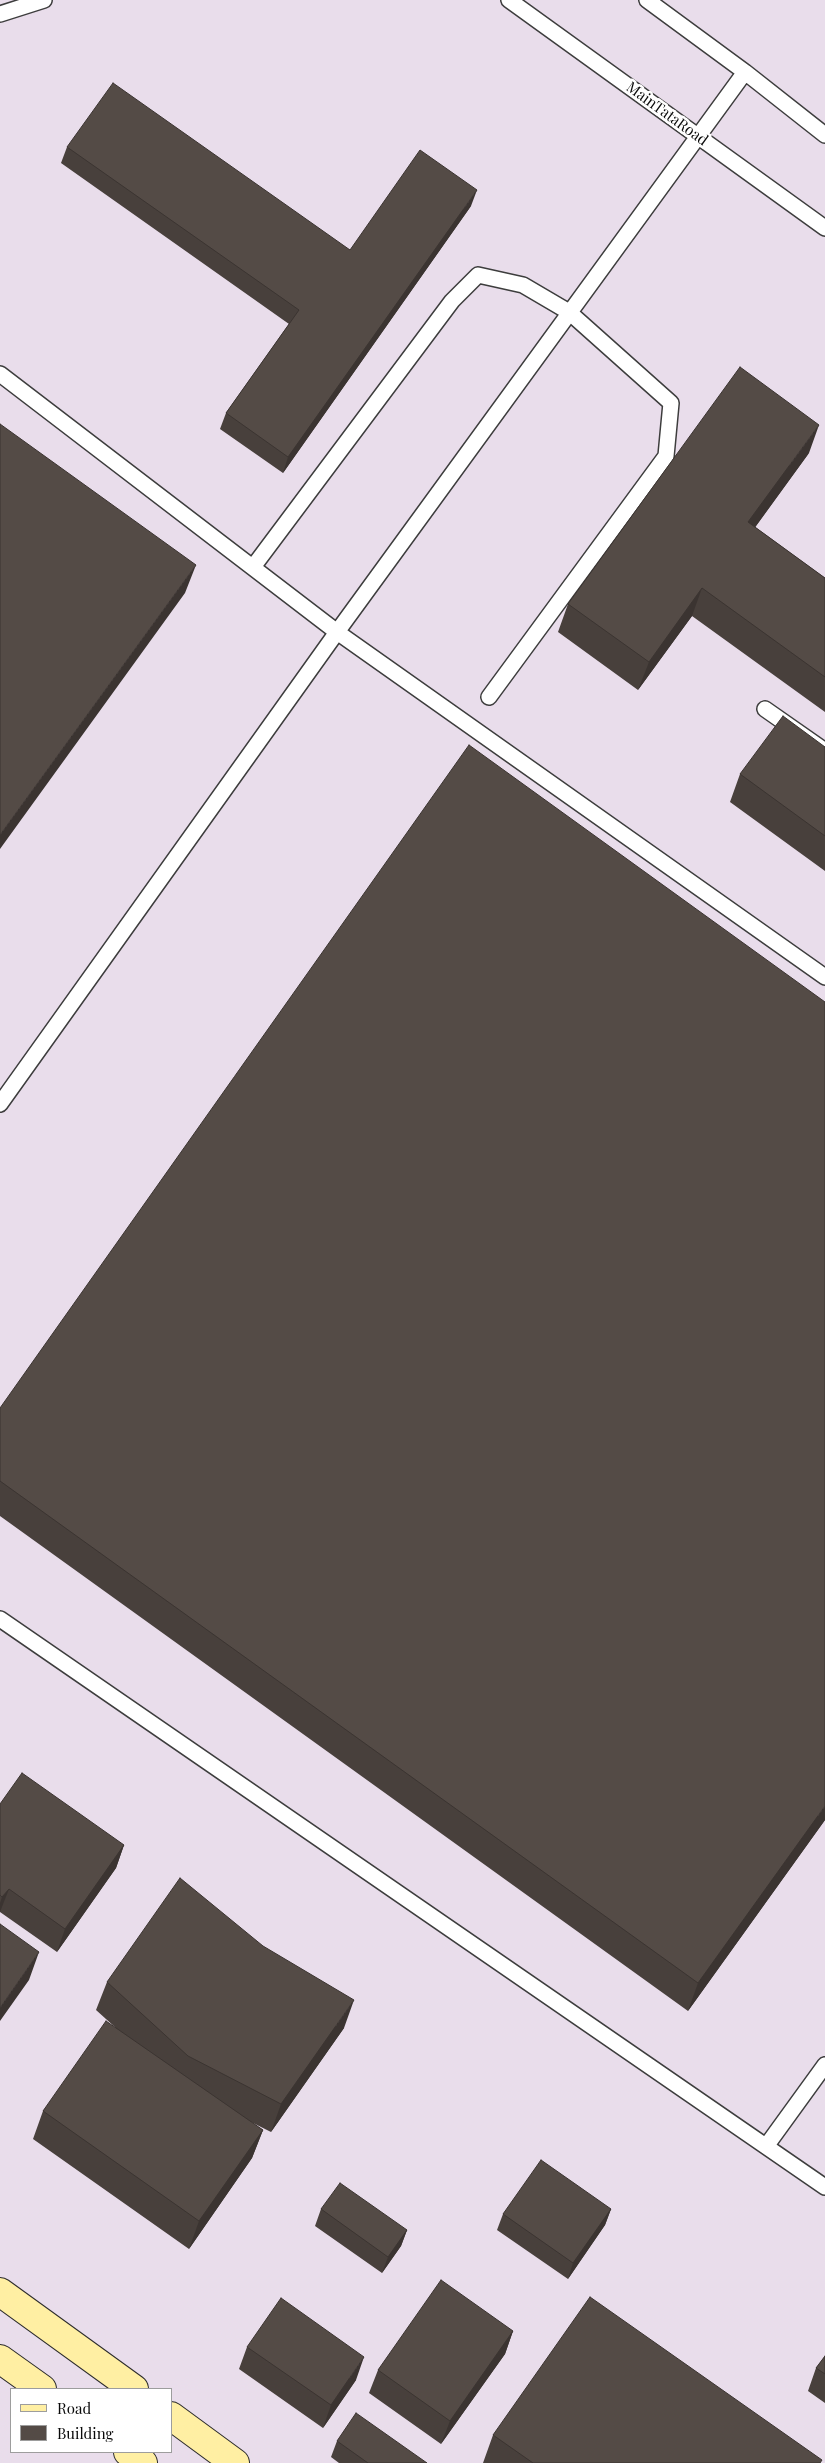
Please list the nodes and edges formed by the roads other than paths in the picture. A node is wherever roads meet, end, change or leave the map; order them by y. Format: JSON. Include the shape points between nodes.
{"nodes":[{"id":1,"x":44,"y":0,"type":"edge"},
{"id":2,"x":510,"y":0,"type":"edge"},
{"id":3,"x":647,"y":0,"type":"edge"},
{"id":4,"x":0,"y":14,"type":"edge"},
{"id":5,"x":745,"y":72,"type":"junction"},
{"id":6,"x":825,"y":134,"type":"edge"},
{"id":7,"x":698,"y":136,"type":"junction"},
{"id":8,"x":825,"y":228,"type":"edge"},
{"id":9,"x":569,"y":312,"type":"junction"},
{"id":10,"x":0,"y":374,"type":"edge"},
{"id":11,"x":253,"y":567,"type":"junction"},
{"id":12,"x":337,"y":632,"type":"junction"},
{"id":13,"x":489,"y":697,"type":"dead end"},
{"id":14,"x":765,"y":709,"type":"dead end"},
{"id":15,"x":825,"y":751,"type":"edge"},
{"id":16,"x":825,"y":977,"type":"edge"},
{"id":17,"x":0,"y":1104,"type":"edge"},
{"id":18,"x":0,"y":1619,"type":"edge"},
{"id":19,"x":825,"y":2065,"type":"edge"},
{"id":20,"x":766,"y":2145,"type":"junction"},
{"id":21,"x":825,"y":2187,"type":"edge"},
{"id":22,"x":0,"y":2292,"type":"edge"},
{"id":23,"x":0,"y":2359,"type":"edge"},
{"id":24,"x":41,"y":2388,"type":"edge"},
{"id":25,"x":133,"y":2388,"type":"edge"},
{"id":26,"x":172,"y":2417,"type":"edge"},
{"id":27,"x":235,"y":2463,"type":"edge"}],
"edges":[{"from":1,"to":4,"type":"lane"},
{"from":2,"to":7,"type":"lane","name":"MainTataRoad"},
{"from":3,"to":5,"type":"lane"},
{"from":5,"to":6,"type":"lane"},
{"from":5,"to":7,"type":"lane"},
{"from":7,"to":8,"type":"lane","name":"MainTataRoad"},
{"from":7,"to":9,"type":"lane"},
{"from":9,"to":11,"type":"lane","via":[[523,285],[478,275],[452,301]]},
{"from":9,"to":12,"type":"lane"},
{"from":9,"to":13,"type":"lane","via":[[671,403],[666,456]]},
{"from":10,"to":11,"type":"lane"},
{"from":11,"to":12,"type":"lane"},
{"from":12,"to":16,"type":"lane"},
{"from":12,"to":17,"type":"lane"},
{"from":14,"to":15,"type":"lane"},
{"from":18,"to":20,"type":"lane"},
{"from":19,"to":20,"type":"lane"},
{"from":20,"to":21,"type":"lane"},
{"from":22,"to":25,"type":"street"},
{"from":23,"to":24,"type":"street"},
{"from":26,"to":27,"type":"street"}]}
